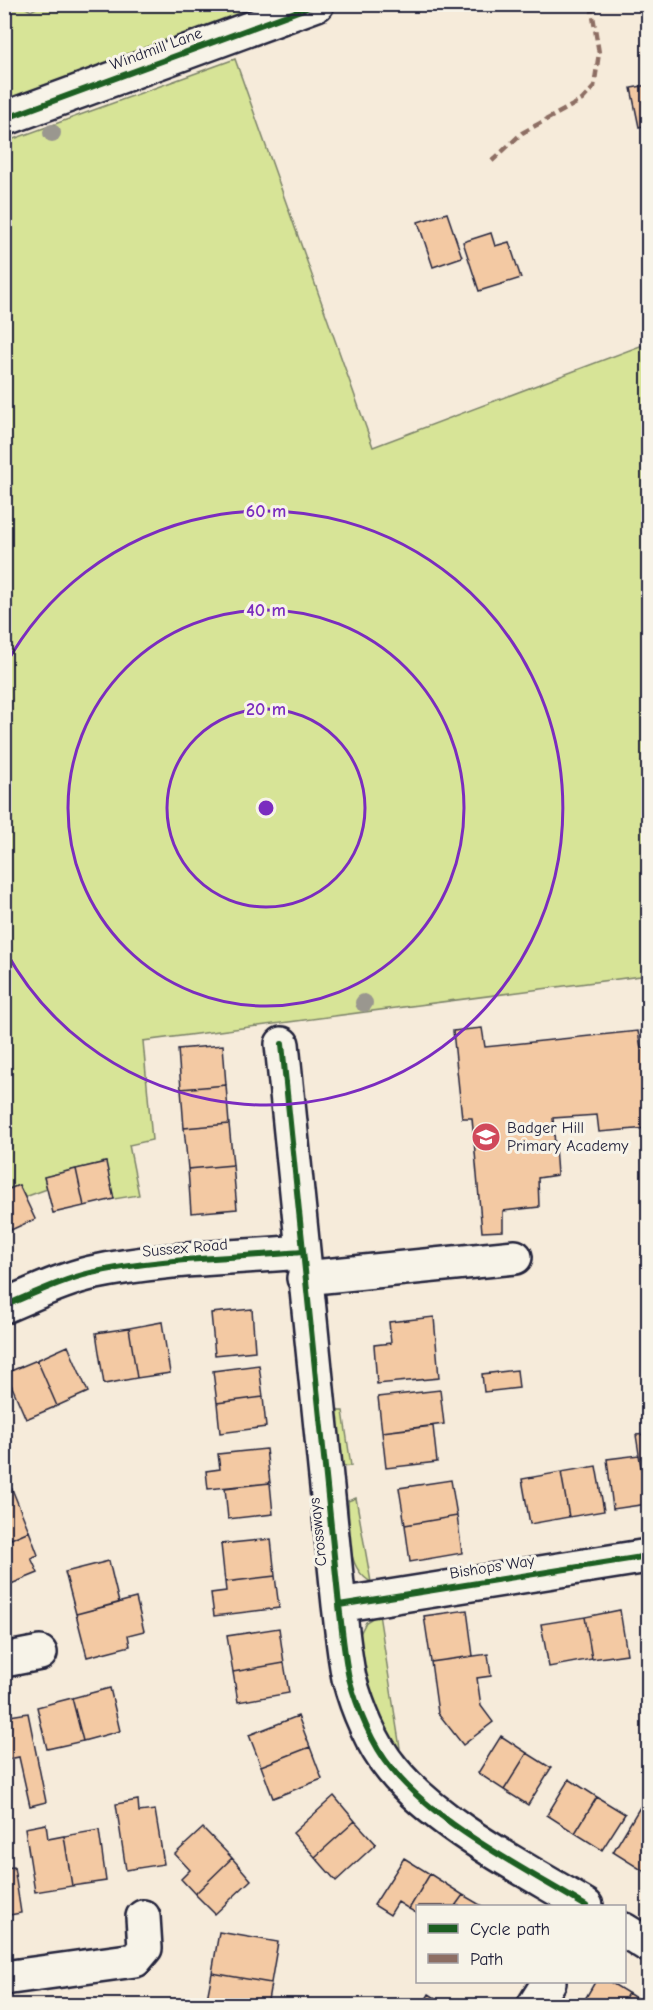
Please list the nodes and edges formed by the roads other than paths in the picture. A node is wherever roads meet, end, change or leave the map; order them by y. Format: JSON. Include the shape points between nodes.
{"nodes":[{"id":1,"x":317,"y":4,"type":"edge"},
{"id":2,"x":4,"y":119,"type":"edge"},
{"id":3,"x":282,"y":1044,"type":"dead end"},
{"id":4,"x":515,"y":1257,"type":"dead end"},
{"id":5,"x":303,"y":1265,"type":"junction"},
{"id":6,"x":4,"y":1306,"type":"edge"},
{"id":7,"x":648,"y":1556,"type":"edge"},
{"id":8,"x":339,"y":1605,"type":"junction"},
{"id":9,"x":40,"y":1653,"type":"dead end"},
{"id":10,"x":4,"y":1660,"type":"edge"},
{"id":11,"x":584,"y":1905,"type":"edge"},
{"id":12,"x":143,"y":1917,"type":"dead end"},
{"id":13,"x":626,"y":1931,"type":"edge"},
{"id":14,"x":648,"y":1945,"type":"edge"},
{"id":15,"x":4,"y":1978,"type":"edge"},
{"id":16,"x":548,"y":1983,"type":"edge"},
{"id":17,"x":534,"y":2006,"type":"edge"}],
"edges":[{"from":1,"to":2,"type":"street","name":"Windmill Lane"},
{"from":3,"to":5,"type":"street","name":"Crossways"},
{"from":4,"to":5,"type":"street","name":"Sussex Road"},
{"from":5,"to":6,"type":"street","name":"Sussex Road","via":[[121,1268],[54,1285]]},
{"from":5,"to":8,"type":"street","name":"Crossways"},
{"from":7,"to":8,"type":"street","name":"Bishops Way"},
{"from":8,"to":11,"type":"street","name":"Crossways","via":[[350,1678],[369,1732],[392,1769],[465,1831]]},
{"from":9,"to":10,"type":"street"},
{"from":12,"to":15,"type":"street","via":[[145,1948],[135,1959]]},
{"from":13,"to":14,"type":"street"},
{"from":16,"to":17,"type":"street"}]}
